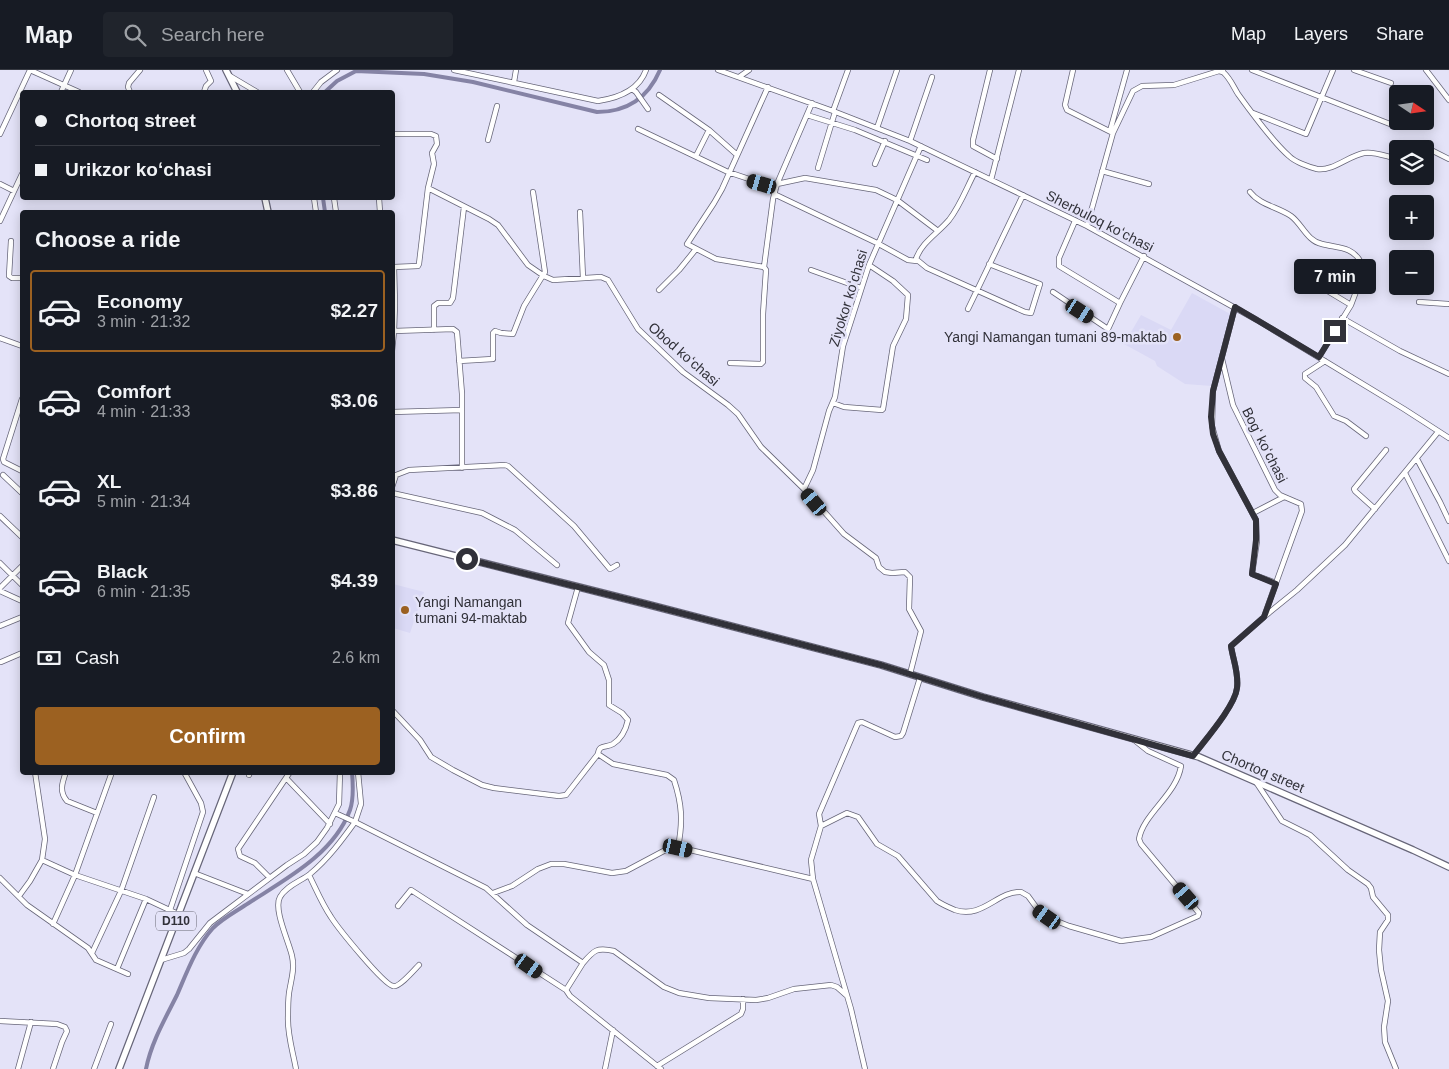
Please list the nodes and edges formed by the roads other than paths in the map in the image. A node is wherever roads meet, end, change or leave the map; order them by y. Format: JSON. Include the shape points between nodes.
{"nodes":[{"id":1,"x":30,"y":70,"type":"edge"},
{"id":2,"x":71,"y":70,"type":"edge"},
{"id":3,"x":140,"y":70,"type":"edge"},
{"id":4,"x":206,"y":70,"type":"edge"},
{"id":5,"x":226,"y":70,"type":"edge"},
{"id":6,"x":287,"y":70,"type":"edge"},
{"id":7,"x":325,"y":70,"type":"edge"},
{"id":8,"x":337,"y":70,"type":"edge"},
{"id":9,"x":454,"y":70,"type":"edge"},
{"id":10,"x":516,"y":70,"type":"edge"},
{"id":11,"x":646,"y":70,"type":"edge"},
{"id":12,"x":718,"y":70,"type":"edge"},
{"id":13,"x":749,"y":70,"type":"edge"},
{"id":14,"x":848,"y":70,"type":"edge"},
{"id":15,"x":897,"y":70,"type":"edge"},
{"id":16,"x":990,"y":70,"type":"edge"},
{"id":17,"x":1019,"y":70,"type":"edge"},
{"id":18,"x":1073,"y":70,"type":"edge"},
{"id":19,"x":1126,"y":70,"type":"edge"},
{"id":20,"x":1252,"y":70,"type":"edge"},
{"id":21,"x":1333,"y":70,"type":"edge"},
{"id":22,"x":1354,"y":70,"type":"edge"},
{"id":23,"x":1426,"y":70,"type":"edge"},
{"id":24,"x":1223,"y":71,"type":"edge"},
{"id":25,"x":230,"y":76,"type":"junction"},
{"id":26,"x":329,"y":76,"type":"junction"},
{"id":27,"x":932,"y":76,"type":"dead end"},
{"id":28,"x":739,"y":77,"type":"junction"},
{"id":29,"x":514,"y":82,"type":"junction"},
{"id":30,"x":1391,"y":83,"type":"dead end"},
{"id":31,"x":64,"y":85,"type":"junction"},
{"id":32,"x":768,"y":87,"type":"junction"},
{"id":33,"x":21,"y":90,"type":"edge"},
{"id":34,"x":61,"y":90,"type":"edge"},
{"id":35,"x":75,"y":90,"type":"edge"},
{"id":36,"x":129,"y":90,"type":"edge"},
{"id":37,"x":205,"y":90,"type":"edge"},
{"id":38,"x":236,"y":90,"type":"edge"},
{"id":39,"x":254,"y":90,"type":"edge"},
{"id":40,"x":299,"y":90,"type":"edge"},
{"id":41,"x":315,"y":90,"type":"edge"},
{"id":42,"x":634,"y":90,"type":"junction"},
{"id":43,"x":20,"y":91,"type":"edge"},
{"id":44,"x":659,"y":95,"type":"dead end"},
{"id":45,"x":1321,"y":98,"type":"junction"},
{"id":46,"x":1449,"y":100,"type":"edge"},
{"id":47,"x":812,"y":103,"type":"junction"},
{"id":48,"x":497,"y":106,"type":"dead end"},
{"id":49,"x":647,"y":108,"type":"dead end"},
{"id":50,"x":834,"y":111,"type":"junction"},
{"id":51,"x":1252,"y":112,"type":"junction"},
{"id":52,"x":807,"y":115,"type":"junction"},
{"id":53,"x":832,"y":123,"type":"junction"},
{"id":54,"x":1389,"y":124,"type":"edge"},
{"id":55,"x":877,"y":128,"type":"junction"},
{"id":56,"x":638,"y":129,"type":"dead end"},
{"id":57,"x":709,"y":130,"type":"junction"},
{"id":58,"x":1112,"y":132,"type":"junction"},
{"id":59,"x":0,"y":134,"type":"edge"},
{"id":60,"x":395,"y":134,"type":"edge"},
{"id":61,"x":488,"y":140,"type":"dead end"},
{"id":62,"x":885,"y":141,"type":"junction"},
{"id":63,"x":910,"y":141,"type":"junction"},
{"id":64,"x":921,"y":146,"type":"junction"},
{"id":65,"x":1434,"y":152,"type":"edge"},
{"id":66,"x":736,"y":154,"type":"junction"},
{"id":67,"x":696,"y":156,"type":"junction"},
{"id":68,"x":916,"y":156,"type":"junction"},
{"id":69,"x":1389,"y":157,"type":"edge"},
{"id":70,"x":997,"y":159,"type":"junction"},
{"id":71,"x":1449,"y":159,"type":"edge"},
{"id":72,"x":927,"y":160,"type":"dead end"},
{"id":73,"x":875,"y":164,"type":"dead end"},
{"id":74,"x":818,"y":168,"type":"dead end"},
{"id":75,"x":1102,"y":171,"type":"junction"},
{"id":76,"x":728,"y":172,"type":"junction"},
{"id":77,"x":975,"y":172,"type":"junction"},
{"id":78,"x":20,"y":178,"type":"edge"},
{"id":79,"x":991,"y":180,"type":"junction"},
{"id":80,"x":0,"y":184,"type":"edge"},
{"id":81,"x":1149,"y":184,"type":"dead end"},
{"id":82,"x":777,"y":186,"type":"junction"},
{"id":83,"x":428,"y":188,"type":"junction"},
{"id":84,"x":14,"y":191,"type":"junction"},
{"id":85,"x":533,"y":192,"type":"dead end"},
{"id":86,"x":1250,"y":192,"type":"dead end"},
{"id":87,"x":774,"y":194,"type":"junction"},
{"id":88,"x":1023,"y":195,"type":"junction"},
{"id":89,"x":897,"y":200,"type":"junction"},
{"id":90,"x":464,"y":207,"type":"junction"},
{"id":91,"x":580,"y":212,"type":"dead end"},
{"id":92,"x":0,"y":221,"type":"edge"},
{"id":93,"x":1075,"y":221,"type":"junction"},
{"id":94,"x":1087,"y":226,"type":"junction"},
{"id":95,"x":938,"y":231,"type":"junction"},
{"id":96,"x":10,"y":241,"type":"dead end"},
{"id":97,"x":877,"y":244,"type":"junction"},
{"id":98,"x":696,"y":249,"type":"junction"},
{"id":99,"x":1144,"y":256,"type":"junction"},
{"id":100,"x":917,"y":261,"type":"junction"},
{"id":101,"x":989,"y":264,"type":"junction"},
{"id":102,"x":869,"y":265,"type":"junction"},
{"id":103,"x":395,"y":267,"type":"edge"},
{"id":104,"x":764,"y":267,"type":"junction"},
{"id":105,"x":812,"y":270,"type":"dead end"},
{"id":106,"x":544,"y":276,"type":"junction"},
{"id":107,"x":20,"y":278,"type":"edge"},
{"id":108,"x":583,"y":278,"type":"junction"},
{"id":109,"x":1321,"y":286,"type":"dead end"},
{"id":110,"x":861,"y":288,"type":"junction"},
{"id":111,"x":659,"y":290,"type":"dead end"},
{"id":112,"x":977,"y":290,"type":"junction"},
{"id":113,"x":1052,"y":292,"type":"dead end"},
{"id":114,"x":1418,"y":302,"type":"dead end"},
{"id":115,"x":1120,"y":303,"type":"junction"},
{"id":116,"x":1448,"y":304,"type":"edge"},
{"id":117,"x":1351,"y":305,"type":"junction"},
{"id":118,"x":1235,"y":307,"type":"junction"},
{"id":119,"x":968,"y":309,"type":"dead end"},
{"id":120,"x":1342,"y":318,"type":"junction"},
{"id":121,"x":434,"y":330,"type":"junction"},
{"id":122,"x":395,"y":332,"type":"edge"},
{"id":123,"x":0,"y":338,"type":"edge"},
{"id":124,"x":20,"y":345,"type":"edge"},
{"id":125,"x":1222,"y":357,"type":"junction"},
{"id":126,"x":1319,"y":357,"type":"junction"},
{"id":127,"x":459,"y":361,"type":"junction"},
{"id":128,"x":1325,"y":361,"type":"junction"},
{"id":129,"x":730,"y":363,"type":"dead end"},
{"id":130,"x":1449,"y":374,"type":"edge"},
{"id":131,"x":833,"y":403,"type":"junction"},
{"id":132,"x":20,"y":405,"type":"edge"},
{"id":133,"x":462,"y":410,"type":"junction"},
{"id":134,"x":395,"y":412,"type":"edge"},
{"id":135,"x":1438,"y":432,"type":"junction"},
{"id":136,"x":1366,"y":436,"type":"dead end"},
{"id":137,"x":1449,"y":438,"type":"edge"},
{"id":138,"x":1386,"y":450,"type":"dead end"},
{"id":139,"x":1417,"y":459,"type":"junction"},
{"id":140,"x":462,"y":468,"type":"junction"},
{"id":141,"x":20,"y":470,"type":"edge"},
{"id":142,"x":1405,"y":473,"type":"junction"},
{"id":143,"x":3,"y":475,"type":"dead end"},
{"id":144,"x":395,"y":478,"type":"edge"},
{"id":145,"x":804,"y":489,"type":"junction"},
{"id":146,"x":20,"y":491,"type":"edge"},
{"id":147,"x":395,"y":493,"type":"edge"},
{"id":148,"x":1284,"y":497,"type":"junction"},
{"id":149,"x":1375,"y":509,"type":"junction"},
{"id":150,"x":1253,"y":513,"type":"junction"},
{"id":151,"x":0,"y":516,"type":"edge"},
{"id":152,"x":1449,"y":521,"type":"edge"},
{"id":153,"x":20,"y":535,"type":"edge"},
{"id":154,"x":395,"y":541,"type":"edge"},
{"id":155,"x":1449,"y":561,"type":"edge"},
{"id":156,"x":0,"y":563,"type":"edge"},
{"id":157,"x":557,"y":565,"type":"dead end"},
{"id":158,"x":617,"y":565,"type":"dead end"},
{"id":159,"x":20,"y":568,"type":"edge"},
{"id":160,"x":13,"y":576,"type":"junction"},
{"id":161,"x":20,"y":583,"type":"edge"},
{"id":162,"x":1276,"y":584,"type":"junction"},
{"id":163,"x":578,"y":587,"type":"junction"},
{"id":164,"x":0,"y":590,"type":"edge"},
{"id":165,"x":20,"y":600,"type":"edge"},
{"id":166,"x":1264,"y":617,"type":"junction"},
{"id":167,"x":20,"y":618,"type":"edge"},
{"id":168,"x":0,"y":626,"type":"edge"},
{"id":169,"x":20,"y":654,"type":"edge"},
{"id":170,"x":1,"y":662,"type":"dead end"},
{"id":171,"x":910,"y":674,"type":"junction"},
{"id":172,"x":920,"y":678,"type":"junction"},
{"id":173,"x":395,"y":713,"type":"edge"},
{"id":174,"x":1133,"y":739,"type":"junction"},
{"id":175,"x":598,"y":754,"type":"junction"},
{"id":176,"x":1193,"y":756,"type":"junction"},
{"id":177,"x":35,"y":775,"type":"edge"},
{"id":178,"x":65,"y":775,"type":"edge"},
{"id":179,"x":111,"y":775,"type":"edge"},
{"id":180,"x":186,"y":775,"type":"edge"},
{"id":181,"x":232,"y":775,"type":"edge"},
{"id":182,"x":289,"y":775,"type":"edge"},
{"id":183,"x":340,"y":775,"type":"edge"},
{"id":184,"x":358,"y":775,"type":"edge"},
{"id":185,"x":287,"y":779,"type":"junction"},
{"id":186,"x":1255,"y":780,"type":"junction"},
{"id":187,"x":154,"y":798,"type":"dead end"},
{"id":188,"x":97,"y":813,"type":"junction"},
{"id":189,"x":337,"y":813,"type":"junction"},
{"id":190,"x":353,"y":821,"type":"junction"},
{"id":191,"x":330,"y":824,"type":"junction"},
{"id":192,"x":821,"y":826,"type":"junction"},
{"id":193,"x":678,"y":848,"type":"junction"},
{"id":194,"x":42,"y":860,"type":"junction"},
{"id":195,"x":1449,"y":867,"type":"edge"},
{"id":196,"x":194,"y":873,"type":"junction"},
{"id":197,"x":75,"y":875,"type":"junction"},
{"id":198,"x":309,"y":875,"type":"junction"},
{"id":199,"x":0,"y":878,"type":"edge"},
{"id":200,"x":270,"y":878,"type":"junction"},
{"id":201,"x":813,"y":879,"type":"junction"},
{"id":202,"x":121,"y":891,"type":"junction"},
{"id":203,"x":493,"y":893,"type":"junction"},
{"id":204,"x":248,"y":894,"type":"junction"},
{"id":205,"x":19,"y":896,"type":"junction"},
{"id":206,"x":146,"y":899,"type":"junction"},
{"id":207,"x":398,"y":906,"type":"dead end"},
{"id":208,"x":170,"y":910,"type":"junction"},
{"id":209,"x":178,"y":914,"type":"junction"},
{"id":210,"x":53,"y":924,"type":"junction"},
{"id":211,"x":92,"y":953,"type":"junction"},
{"id":212,"x":161,"y":960,"type":"junction"},
{"id":213,"x":583,"y":963,"type":"junction"},
{"id":214,"x":419,"y":964,"type":"dead end"},
{"id":215,"x":117,"y":969,"type":"junction"},
{"id":216,"x":128,"y":974,"type":"dead end"},
{"id":217,"x":566,"y":990,"type":"junction"},
{"id":218,"x":847,"y":996,"type":"junction"},
{"id":219,"x":743,"y":999,"type":"junction"},
{"id":220,"x":0,"y":1021,"type":"edge"},
{"id":221,"x":32,"y":1022,"type":"junction"},
{"id":222,"x":111,"y":1024,"type":"dead end"},
{"id":223,"x":613,"y":1030,"type":"junction"},
{"id":224,"x":659,"y":1067,"type":"edge"},
{"id":225,"x":18,"y":1069,"type":"edge"},
{"id":226,"x":53,"y":1069,"type":"edge"},
{"id":227,"x":94,"y":1069,"type":"edge"},
{"id":228,"x":119,"y":1069,"type":"edge"},
{"id":229,"x":296,"y":1069,"type":"edge"},
{"id":230,"x":605,"y":1069,"type":"edge"},
{"id":231,"x":865,"y":1069,"type":"edge"},
{"id":232,"x":1396,"y":1069,"type":"edge"}],
"edges":[{"from":1,"to":31,"type":"street"},
{"from":1,"to":33,"type":"street"},
{"from":2,"to":31,"type":"street"},
{"from":3,"to":36,"type":"street","via":[[129,83]]},
{"from":4,"to":37,"type":"street","via":[[211,81]]},
{"from":5,"to":25,"type":"main road"},
{"from":6,"to":40,"type":"street"},
{"from":7,"to":26,"type":"street"},
{"from":8,"to":26,"type":"street"},
{"from":9,"to":29,"type":"street"},
{"from":10,"to":29,"type":"street"},
{"from":11,"to":42,"type":"street"},
{"from":12,"to":28,"type":"street","name":"Sherbuloq koʻchasi"},
{"from":13,"to":28,"type":"street"},
{"from":14,"to":50,"type":"street"},
{"from":15,"to":55,"type":"street"},
{"from":16,"to":70,"type":"street","via":[[972,146]]},
{"from":17,"to":70,"type":"street"},
{"from":18,"to":58,"type":"street","via":[[1067,110]]},
{"from":19,"to":58,"type":"street"},
{"from":20,"to":45,"type":"street"},
{"from":21,"to":45,"type":"street"},
{"from":22,"to":30,"type":"street"},
{"from":23,"to":46,"type":"street"},
{"from":24,"to":51,"type":"street"},
{"from":24,"to":58,"type":"street","via":[[1174,85],[1136,88]]},
{"from":25,"to":38,"type":"main road"},
{"from":25,"to":39,"type":"street"},
{"from":26,"to":41,"type":"street"},
{"from":27,"to":63,"type":"street"},
{"from":28,"to":32,"type":"street","name":"Sherbuloq koʻchasi"},
{"from":29,"to":42,"type":"street","via":[[598,101]]},
{"from":31,"to":34,"type":"street"},
{"from":31,"to":35,"type":"street"},
{"from":32,"to":47,"type":"street","name":"Sherbuloq koʻchasi"},
{"from":32,"to":66,"type":"street"},
{"from":42,"to":49,"type":"street"},
{"from":43,"to":59,"type":"street"},
{"from":44,"to":57,"type":"street"},
{"from":45,"to":51,"type":"street","via":[[1306,134]]},
{"from":45,"to":54,"type":"street"},
{"from":47,"to":50,"type":"street","name":"Sherbuloq koʻchasi"},
{"from":47,"to":52,"type":"street"},
{"from":48,"to":61,"type":"street"},
{"from":50,"to":53,"type":"street"},
{"from":50,"to":55,"type":"street","name":"Sherbuloq koʻchasi"},
{"from":51,"to":69,"type":"street","via":[[1288,156],[1315,168],[1331,167],[1366,153]]},
{"from":52,"to":53,"type":"street"},
{"from":52,"to":82,"type":"street"},
{"from":53,"to":62,"type":"street"},
{"from":53,"to":74,"type":"street"},
{"from":55,"to":63,"type":"street","name":"Sherbuloq koʻchasi"},
{"from":56,"to":67,"type":"street"},
{"from":57,"to":66,"type":"street"},
{"from":57,"to":67,"type":"street"},
{"from":58,"to":75,"type":"street"},
{"from":60,"to":83,"type":"street","via":[[436,136]]},
{"from":62,"to":68,"type":"street"},
{"from":62,"to":73,"type":"street"},
{"from":63,"to":64,"type":"street","name":"Sherbuloq koʻchasi"},
{"from":64,"to":68,"type":"street","name":"Ziyokor koʻchasi"},
{"from":64,"to":77,"type":"street","name":"Sherbuloq koʻchasi"},
{"from":65,"to":71,"type":"street"},
{"from":66,"to":76,"type":"street"},
{"from":67,"to":76,"type":"street"},
{"from":68,"to":72,"type":"street"},
{"from":68,"to":89,"type":"street","name":"Ziyokor koʻchasi"},
{"from":70,"to":79,"type":"street"},
{"from":75,"to":81,"type":"street"},
{"from":75,"to":94,"type":"street"},
{"from":76,"to":82,"type":"street"},
{"from":76,"to":98,"type":"street","via":[[714,203],[687,244]]},
{"from":77,"to":79,"type":"street","name":"Sherbuloq koʻchasi"},
{"from":77,"to":95,"type":"street","via":[[952,216]]},
{"from":78,"to":84,"type":"street"},
{"from":79,"to":88,"type":"street","name":"Sherbuloq koʻchasi"},
{"from":80,"to":84,"type":"street"},
{"from":82,"to":87,"type":"street"},
{"from":82,"to":89,"type":"street","via":[[805,178],[818,179],[876,190]]},
{"from":83,"to":90,"type":"street"},
{"from":83,"to":103,"type":"street","via":[[420,264]]},
{"from":84,"to":92,"type":"street"},
{"from":85,"to":106,"type":"street","via":[[545,264]]},
{"from":86,"to":117,"type":"street","via":[[1271,207],[1290,215],[1317,243],[1343,248],[1358,258],[1359,279]]},
{"from":87,"to":97,"type":"street"},
{"from":87,"to":104,"type":"street"},
{"from":88,"to":93,"type":"street","name":"Sherbuloq koʻchasi"},
{"from":88,"to":101,"type":"street"},
{"from":89,"to":95,"type":"street"},
{"from":89,"to":97,"type":"street","name":"Ziyokor koʻchasi"},
{"from":90,"to":106,"type":"street","via":[[498,225],[528,265]]},
{"from":90,"to":121,"type":"street","via":[[453,298],[450,303],[434,306]]},
{"from":91,"to":108,"type":"street"},
{"from":93,"to":94,"type":"street","name":"Sherbuloq koʻchasi"},
{"from":93,"to":115,"type":"street","via":[[1059,258],[1060,266]]},
{"from":94,"to":99,"type":"street","name":"Sherbuloq koʻchasi"},
{"from":95,"to":100,"type":"street","via":[[918,254]]},
{"from":96,"to":107,"type":"street","via":[[9,276]]},
{"from":97,"to":100,"type":"street","via":[[908,260]]},
{"from":97,"to":102,"type":"street","name":"Ziyokor koʻchasi"},
{"from":98,"to":104,"type":"street","via":[[719,260]]},
{"from":98,"to":111,"type":"street"},
{"from":99,"to":115,"type":"street"},
{"from":99,"to":118,"type":"street","name":"Sherbuloq koʻchasi"},
{"from":100,"to":112,"type":"street"},
{"from":101,"to":112,"type":"street"},
{"from":101,"to":112,"type":"street","via":[[1040,284],[1031,313]]},
{"from":102,"to":110,"type":"street","name":"Ziyokor koʻchasi"},
{"from":102,"to":131,"type":"street","via":[[908,295],[906,319],[893,346],[883,409],[844,407]]},
{"from":104,"to":129,"type":"street","via":[[763,362]]},
{"from":105,"to":110,"type":"street"},
{"from":106,"to":108,"type":"street","name":"Obod koʻchasi","via":[[553,280]]},
{"from":106,"to":127,"type":"street","via":[[524,306],[513,334],[493,333],[493,359]]},
{"from":108,"to":145,"type":"street","name":"Obod koʻchasi","via":[[602,277],[608,280],[638,329],[683,372],[738,414],[761,447]]},
{"from":109,"to":117,"type":"street"},
{"from":110,"to":131,"type":"street","name":"Ziyokor koʻchasi","via":[[844,346]]},
{"from":112,"to":119,"type":"street"},
{"from":113,"to":115,"type":"street","via":[[1108,329]]},
{"from":114,"to":116,"type":"street"},
{"from":117,"to":120,"type":"street"},
{"from":118,"to":125,"type":"street","name":"Bogʻ koʻchasi"},
{"from":118,"to":126,"type":"street","name":"Sherbuloq koʻchasi"},
{"from":120,"to":126,"type":"street"},
{"from":120,"to":130,"type":"street"},
{"from":121,"to":122,"type":"street"},
{"from":121,"to":127,"type":"street","via":[[453,329],[457,332]]},
{"from":123,"to":124,"type":"street"},
{"from":125,"to":148,"type":"street","name":"Bogʻ koʻchasi","via":[[1235,411],[1275,490]]},
{"from":125,"to":150,"type":"street","name":"Bogʻ koʻchasi","via":[[1213,391],[1213,434],[1224,462]]},
{"from":126,"to":128,"type":"street","name":"Sherbuloq koʻchasi"},
{"from":127,"to":133,"type":"street"},
{"from":128,"to":135,"type":"street","name":"Sherbuloq koʻchasi"},
{"from":128,"to":136,"type":"street","via":[[1305,378],[1316,387],[1334,416]]},
{"from":131,"to":145,"type":"street","name":"Ziyokor koʻchasi"},
{"from":132,"to":141,"type":"street","via":[[3,459]]},
{"from":133,"to":134,"type":"street"},
{"from":133,"to":140,"type":"street"},
{"from":135,"to":137,"type":"street","name":"Sherbuloq koʻchasi"},
{"from":135,"to":139,"type":"street"},
{"from":138,"to":149,"type":"street","via":[[1354,489]]},
{"from":139,"to":142,"type":"street"},
{"from":139,"to":152,"type":"street"},
{"from":140,"to":144,"type":"street","via":[[409,470]]},
{"from":140,"to":158,"type":"street","via":[[508,466],[574,526],[610,569]]},
{"from":142,"to":149,"type":"street"},
{"from":142,"to":155,"type":"street"},
{"from":143,"to":146,"type":"street"},
{"from":145,"to":171,"type":"street","via":[[844,534],[876,558],[882,570],[905,572],[910,576],[909,609],[920,631]]},
{"from":147,"to":157,"type":"street","via":[[482,513],[514,530]]},
{"from":148,"to":150,"type":"street"},
{"from":148,"to":162,"type":"street","name":"Bogʻ koʻchasi","via":[[1301,504],[1303,509]]},
{"from":149,"to":166,"type":"street","via":[[1342,549]]},
{"from":150,"to":162,"type":"street","name":"Bogʻ koʻchasi","via":[[1258,529],[1251,572]]},
{"from":151,"to":153,"type":"street"},
{"from":154,"to":163,"type":"main road","name":"Chortoq street"},
{"from":156,"to":160,"type":"street"},
{"from":159,"to":160,"type":"street"},
{"from":160,"to":161,"type":"street"},
{"from":160,"to":164,"type":"street"},
{"from":162,"to":166,"type":"street","name":"Bogʻ koʻchasi"},
{"from":163,"to":171,"type":"main road","name":"Chortoq street"},
{"from":163,"to":175,"type":"street","via":[[568,623],[590,652],[604,664],[609,680],[610,705],[628,720],[620,738],[602,746]]},
{"from":164,"to":165,"type":"street"},
{"from":166,"to":176,"type":"street","name":"Bogʻ koʻchasi","via":[[1231,646],[1236,665],[1236,695]]},
{"from":167,"to":168,"type":"street"},
{"from":169,"to":170,"type":"street"},
{"from":171,"to":172,"type":"main road","name":"Chortoq street"},
{"from":172,"to":174,"type":"main road","name":"Chortoq street"},
{"from":172,"to":192,"type":"street","via":[[901,736],[895,737],[858,723],[819,814]]},
{"from":173,"to":175,"type":"street","via":[[434,760],[494,788],[566,795]]},
{"from":174,"to":176,"type":"main road","name":"Chortoq street"},
{"from":174,"to":192,"type":"street","via":[[1148,751],[1181,766],[1172,788],[1139,839],[1199,913],[1147,938],[1116,940],[1063,924],[1039,911],[1021,892],[1009,894],[972,912],[944,906],[898,856],[877,844],[858,817],[848,813]]},
{"from":175,"to":193,"type":"street","via":[[613,764],[667,775],[674,780],[682,819]]},
{"from":176,"to":186,"type":"main road","name":"Chortoq street"},
{"from":177,"to":194,"type":"street","via":[[45,839]]},
{"from":178,"to":188,"type":"street","via":[[61,784],[67,801]]},
{"from":179,"to":188,"type":"street"},
{"from":180,"to":208,"type":"street","via":[[203,812]]},
{"from":181,"to":196,"type":"main road","number":"D110"},
{"from":182,"to":185,"type":"street"},
{"from":183,"to":189,"type":"street"},
{"from":184,"to":190,"type":"street","via":[[361,804]]},
{"from":185,"to":191,"type":"street"},
{"from":185,"to":200,"type":"street","via":[[238,852],[256,863]]},
{"from":186,"to":195,"type":"main road","name":"Chortoq street"},
{"from":186,"to":232,"type":"street","via":[[1282,820],[1310,835],[1368,884],[1373,897],[1388,915],[1380,932],[1379,950],[1388,1001],[1385,1042]]},
{"from":187,"to":202,"type":"street"},
{"from":188,"to":197,"type":"street"},
{"from":189,"to":190,"type":"street"},
{"from":189,"to":191,"type":"street"},
{"from":190,"to":198,"type":"street","via":[[338,845]]},
{"from":190,"to":203,"type":"street"},
{"from":191,"to":200,"type":"street","via":[[304,854]]},
{"from":192,"to":201,"type":"street","via":[[811,860]]},
{"from":193,"to":201,"type":"street"},
{"from":193,"to":203,"type":"street","via":[[673,846],[626,871],[612,873],[551,864]]},
{"from":194,"to":197,"type":"street"},
{"from":194,"to":205,"type":"street"},
{"from":196,"to":204,"type":"street"},
{"from":196,"to":209,"type":"main road","number":"D110"},
{"from":197,"to":202,"type":"street"},
{"from":197,"to":210,"type":"street"},
{"from":198,"to":214,"type":"street","via":[[330,917],[376,972],[392,986],[402,982]]},
{"from":198,"to":229,"type":"street","via":[[282,894],[278,904],[292,956],[288,1018]]},
{"from":199,"to":205,"type":"street"},
{"from":200,"to":204,"type":"street"},
{"from":201,"to":218,"type":"street"},
{"from":202,"to":206,"type":"street"},
{"from":202,"to":211,"type":"street"},
{"from":203,"to":213,"type":"street","via":[[527,925]]},
{"from":204,"to":212,"type":"street","via":[[210,923],[184,953]]},
{"from":205,"to":210,"type":"street"},
{"from":206,"to":208,"type":"street"},
{"from":206,"to":215,"type":"street"},
{"from":207,"to":217,"type":"street","via":[[411,890]]},
{"from":208,"to":209,"type":"street"},
{"from":209,"to":212,"type":"main road","number":"D110"},
{"from":210,"to":211,"type":"street"},
{"from":211,"to":215,"type":"street","via":[[96,960]]},
{"from":212,"to":228,"type":"main road","number":"D110"},
{"from":213,"to":217,"type":"street"},
{"from":213,"to":219,"type":"street","via":[[592,953],[604,948],[614,951],[670,991],[709,998]]},
{"from":215,"to":216,"type":"street"},
{"from":217,"to":223,"type":"street"},
{"from":218,"to":219,"type":"street","via":[[831,985],[794,989],[768,998]]},
{"from":218,"to":231,"type":"street"},
{"from":219,"to":224,"type":"street","via":[[741,1014]]},
{"from":220,"to":221,"type":"street"},
{"from":221,"to":225,"type":"street"},
{"from":221,"to":226,"type":"street","via":[[57,1024],[67,1029]]},
{"from":222,"to":227,"type":"street"},
{"from":223,"to":224,"type":"street"},
{"from":223,"to":230,"type":"street"}]}
